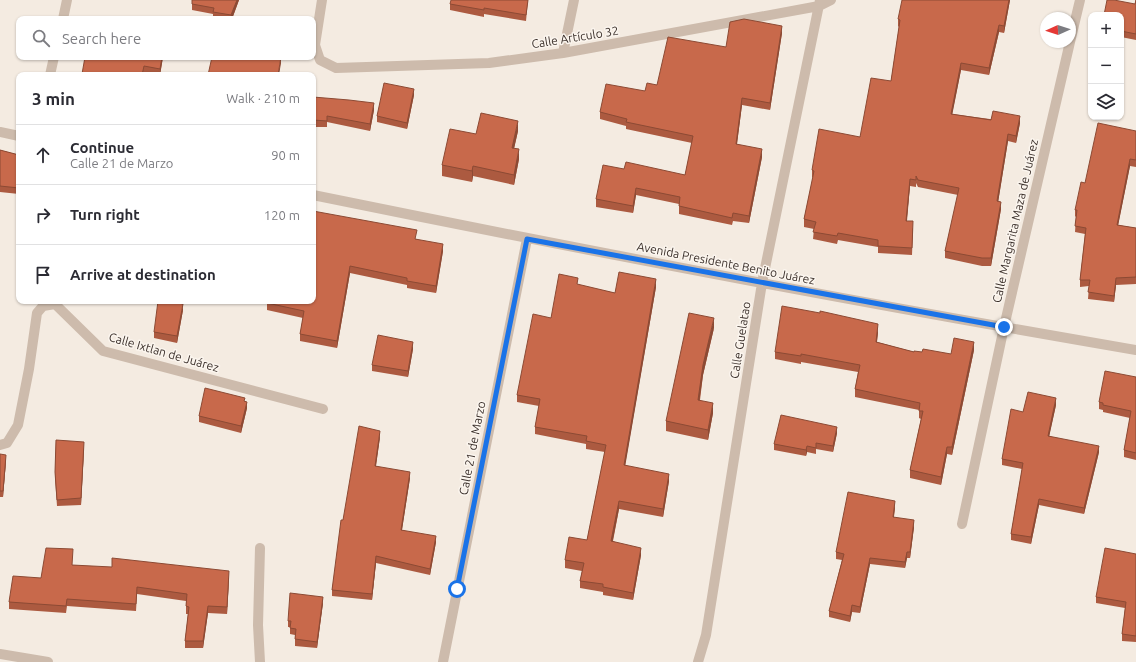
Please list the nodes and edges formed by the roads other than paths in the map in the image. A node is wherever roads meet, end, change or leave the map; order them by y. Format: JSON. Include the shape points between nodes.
{"nodes":[{"id":1,"x":67,"y":0,"type":"edge"},
{"id":2,"x":322,"y":0,"type":"edge"},
{"id":3,"x":574,"y":0,"type":"edge"},
{"id":4,"x":831,"y":0,"type":"edge"},
{"id":5,"x":1080,"y":0,"type":"edge"},
{"id":6,"x":820,"y":3,"type":"edge"},
{"id":7,"x":64,"y":16,"type":"edge"},
{"id":8,"x":1076,"y":17,"type":"edge"},
{"id":9,"x":316,"y":39,"type":"edge"},
{"id":10,"x":316,"y":48,"type":"edge"},
{"id":11,"x":1069,"y":48,"type":"edge"},
{"id":12,"x":564,"y":53,"type":"junction"},
{"id":13,"x":53,"y":60,"type":"edge"},
{"id":14,"x":51,"y":72,"type":"edge"},
{"id":15,"x":0,"y":132,"type":"edge"},
{"id":16,"x":16,"y":135,"type":"edge"},
{"id":17,"x":316,"y":196,"type":"edge"},
{"id":18,"x":527,"y":239,"type":"junction"},
{"id":19,"x":762,"y":283,"type":"junction"},
{"id":20,"x":1004,"y":327,"type":"junction"},
{"id":21,"x":1136,"y":350,"type":"edge"},
{"id":22,"x":323,"y":408,"type":"dead end"},
{"id":23,"x":0,"y":445,"type":"edge"},
{"id":24,"x":962,"y":524,"type":"dead end"},
{"id":25,"x":260,"y":548,"type":"dead end"},
{"id":26,"x":0,"y":654,"type":"edge"},
{"id":27,"x":48,"y":662,"type":"edge"},
{"id":28,"x":260,"y":662,"type":"edge"},
{"id":29,"x":443,"y":662,"type":"edge"},
{"id":30,"x":698,"y":662,"type":"edge"}],
"edges":[{"from":1,"to":7,"type":"street"},
{"from":2,"to":9,"type":"street","name":"Calle Artículo 32"},
{"from":3,"to":12,"type":"street"},
{"from":4,"to":6,"type":"street","name":"Calle Artículo 32"},
{"from":5,"to":8,"type":"street","name":"Calle Margarita Maza de Juárez"},
{"from":6,"to":12,"type":"street","name":"Calle Artículo 32"},
{"from":6,"to":19,"type":"street","name":"Calle Guelatao"},
{"from":10,"to":12,"type":"street","name":"Calle Artículo 32","via":[[320,60],[336,68],[489,63]]},
{"from":11,"to":20,"type":"street","name":"Calle Margarita Maza de Juárez"},
{"from":13,"to":14,"type":"street"},
{"from":15,"to":16,"type":"street"},
{"from":17,"to":18,"type":"street","name":"Avenida Presidente Benito Juárez"},
{"from":18,"to":19,"type":"street","name":"Avenida Presidente Benito Juárez"},
{"from":18,"to":29,"type":"street","name":"Calle 21 de Marzo"},
{"from":19,"to":20,"type":"street","name":"Avenida Presidente Benito Juárez"},
{"from":19,"to":30,"type":"street","name":"Calle Guelatao","via":[[706,635]]},
{"from":20,"to":21,"type":"street","name":"Avenida Presidente Benito Juárez"},
{"from":20,"to":24,"type":"street","name":"Calle Margarita Maza de Juárez"},
{"from":22,"to":23,"type":"street","name":"Calle Ixtlan de Juárez","via":[[103,351],[55,304],[43,306],[37,313],[18,424],[7,443]]},
{"from":25,"to":28,"type":"street"},
{"from":26,"to":27,"type":"street"}]}
